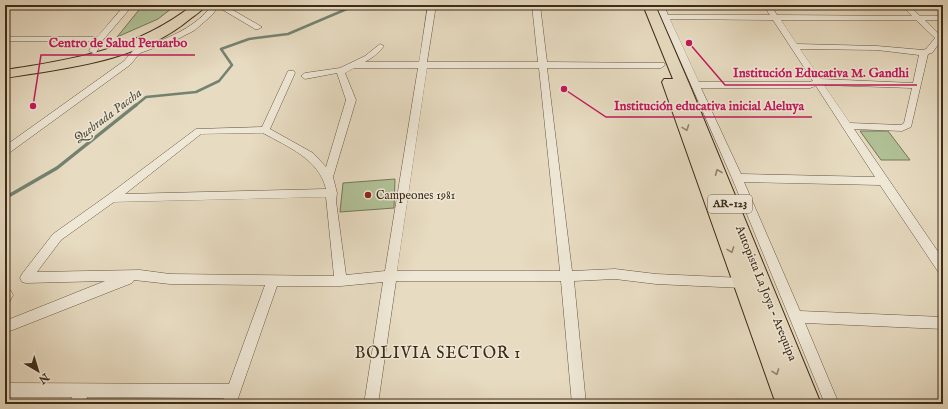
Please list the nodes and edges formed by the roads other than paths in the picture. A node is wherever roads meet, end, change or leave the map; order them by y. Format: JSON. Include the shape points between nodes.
{"nodes":[{"id":1,"x":129,"y":5,"type":"edge"},
{"id":2,"x":188,"y":5,"type":"edge"},
{"id":3,"x":200,"y":5,"type":"edge"},
{"id":4,"x":217,"y":5,"type":"edge"},
{"id":5,"x":432,"y":5,"type":"edge"},
{"id":6,"x":536,"y":5,"type":"edge"},
{"id":7,"x":638,"y":5,"type":"edge"},
{"id":8,"x":649,"y":5,"type":"edge"},
{"id":9,"x":660,"y":5,"type":"edge"},
{"id":10,"x":767,"y":5,"type":"edge"},
{"id":11,"x":905,"y":5,"type":"edge"},
{"id":12,"x":937,"y":5,"type":"edge"},
{"id":13,"x":943,"y":10,"type":"edge"},
{"id":14,"x":666,"y":17,"type":"junction"},
{"id":15,"x":776,"y":18,"type":"junction"},
{"id":16,"x":918,"y":18,"type":"junction"},
{"id":17,"x":943,"y":18,"type":"edge"},
{"id":18,"x":258,"y":27,"type":"dead end"},
{"id":19,"x":5,"y":38,"type":"edge"},
{"id":20,"x":99,"y":39,"type":"junction"},
{"id":21,"x":148,"y":39,"type":"junction"},
{"id":22,"x":380,"y":46,"type":"dead end"},
{"id":23,"x":794,"y":46,"type":"junction"},
{"id":24,"x":93,"y":51,"type":"junction"},
{"id":25,"x":140,"y":51,"type":"junction"},
{"id":26,"x":116,"y":52,"type":"junction"},
{"id":27,"x":924,"y":53,"type":"junction"},
{"id":28,"x":132,"y":58,"type":"junction"},
{"id":29,"x":543,"y":64,"type":"junction"},
{"id":30,"x":352,"y":65,"type":"junction"},
{"id":31,"x":423,"y":65,"type":"junction"},
{"id":32,"x":661,"y":65,"type":"junction"},
{"id":33,"x":5,"y":67,"type":"edge"},
{"id":34,"x":342,"y":70,"type":"junction"},
{"id":35,"x":291,"y":73,"type":"dead end"},
{"id":36,"x":5,"y":74,"type":"edge"},
{"id":37,"x":305,"y":76,"type":"dead end"},
{"id":38,"x":818,"y":82,"type":"junction"},
{"id":39,"x":697,"y":85,"type":"junction"},
{"id":40,"x":917,"y":86,"type":"junction"},
{"id":41,"x":847,"y":126,"type":"junction"},
{"id":42,"x":265,"y":130,"type":"junction"},
{"id":43,"x":5,"y":151,"type":"edge"},
{"id":44,"x":328,"y":177,"type":"junction"},
{"id":45,"x":737,"y":178,"type":"junction"},
{"id":46,"x":883,"y":180,"type":"junction"},
{"id":47,"x":332,"y":193,"type":"junction"},
{"id":48,"x":112,"y":198,"type":"junction"},
{"id":49,"x":943,"y":269,"type":"edge"},
{"id":50,"x":140,"y":276,"type":"junction"},
{"id":51,"x":392,"y":276,"type":"junction"},
{"id":52,"x":568,"y":276,"type":"junction"},
{"id":53,"x":341,"y":281,"type":"junction"},
{"id":54,"x":272,"y":282,"type":"junction"},
{"id":55,"x":743,"y":283,"type":"junction"},
{"id":56,"x":5,"y":296,"type":"edge"},
{"id":57,"x":5,"y":299,"type":"edge"},
{"id":58,"x":795,"y":317,"type":"junction"},
{"id":59,"x":943,"y":323,"type":"edge"},
{"id":60,"x":5,"y":327,"type":"edge"},
{"id":61,"x":5,"y":390,"type":"edge"},
{"id":62,"x":83,"y":391,"type":"junction"},
{"id":63,"x":232,"y":397,"type":"edge"},
{"id":64,"x":76,"y":404,"type":"edge"},
{"id":65,"x":371,"y":404,"type":"edge"},
{"id":66,"x":579,"y":404,"type":"edge"},
{"id":67,"x":788,"y":404,"type":"edge"},
{"id":68,"x":809,"y":404,"type":"edge"},
{"id":69,"x":832,"y":404,"type":"edge"}],
"edges":[{"from":1,"to":20,"type":"street"},
{"from":2,"to":24,"type":"main road","via":[[144,34]]},
{"from":3,"to":21,"type":"main road","via":[[178,23]]},
{"from":4,"to":18,"type":"street"},
{"from":4,"to":25,"type":"street","via":[[192,27]]},
{"from":5,"to":31,"type":"street"},
{"from":6,"to":29,"type":"street"},
{"from":7,"to":32,"type":"main road","name":"Autopista La Joya - Arequipa","number":"AR-123"},
{"from":68,"to":8,"type":"main road","name":"Autopista La Joya - Arequipa","number":"AR-123","one_way":true},
{"from":9,"to":14,"type":"street"},
{"from":10,"to":15,"type":"street"},
{"from":11,"to":16,"type":"street"},
{"from":12,"to":13,"type":"street"},
{"from":14,"to":15,"type":"street"},
{"from":14,"to":39,"type":"street"},
{"from":15,"to":16,"type":"street"},
{"from":15,"to":23,"type":"street"},
{"from":16,"to":17,"type":"street"},
{"from":16,"to":27,"type":"street","via":[[939,38],[929,52]]},
{"from":19,"to":20,"type":"street"},
{"from":20,"to":24,"type":"street"},
{"from":21,"to":25,"type":"street"},
{"from":21,"to":26,"type":"main road"},
{"from":22,"to":30,"type":"street","via":[[367,58]]},
{"from":23,"to":27,"type":"street","via":[[877,48]]},
{"from":23,"to":38,"type":"street"},
{"from":24,"to":33,"type":"main road"},
{"from":25,"to":28,"type":"street"},
{"from":26,"to":28,"type":"street","via":[[128,53]]},
{"from":26,"to":36,"type":"main road","via":[[76,62]]},
{"from":27,"to":40,"type":"street"},
{"from":28,"to":43,"type":"street"},
{"from":29,"to":31,"type":"street"},
{"from":29,"to":32,"type":"street"},
{"from":29,"to":52,"type":"street"},
{"from":30,"to":31,"type":"street"},
{"from":30,"to":34,"type":"street"},
{"from":31,"to":51,"type":"street"},
{"from":32,"to":55,"type":"main road","name":"Autopista La Joya - Arequipa","number":"AR-123","one_way":true},
{"from":34,"to":37,"type":"street"},
{"from":34,"to":44,"type":"street","via":[[351,100]]},
{"from":35,"to":42,"type":"street"},
{"from":38,"to":39,"type":"street","via":[[810,85]]},
{"from":38,"to":40,"type":"street"},
{"from":38,"to":41,"type":"street"},
{"from":39,"to":45,"type":"street"},
{"from":40,"to":41,"type":"street","via":[[907,127]]},
{"from":41,"to":46,"type":"street"},
{"from":42,"to":44,"type":"street","via":[[309,155]]},
{"from":42,"to":48,"type":"street","via":[[199,131]]},
{"from":44,"to":47,"type":"street"},
{"from":45,"to":46,"type":"street"},
{"from":45,"to":58,"type":"street"},
{"from":46,"to":49,"type":"street"},
{"from":47,"to":48,"type":"street"},
{"from":47,"to":53,"type":"street"},
{"from":48,"to":50,"type":"street","via":[[57,237],[26,278]]},
{"from":50,"to":54,"type":"street"},
{"from":50,"to":60,"type":"street","via":[[112,284]]},
{"from":51,"to":52,"type":"street"},
{"from":51,"to":53,"type":"street"},
{"from":51,"to":65,"type":"street"},
{"from":52,"to":55,"type":"street","via":[[615,274],[656,279]]},
{"from":52,"to":66,"type":"street"},
{"from":53,"to":54,"type":"street"},
{"from":54,"to":63,"type":"street"},
{"from":55,"to":67,"type":"main road","name":"Autopista La Joya - Arequipa","number":"AR-123","one_way":true},
{"from":56,"to":57,"type":"street","via":[[8,295]]},
{"from":58,"to":59,"type":"street"},
{"from":58,"to":69,"type":"street"},
{"from":61,"to":62,"type":"street"},
{"from":62,"to":63,"type":"street"},
{"from":62,"to":64,"type":"street"}]}
